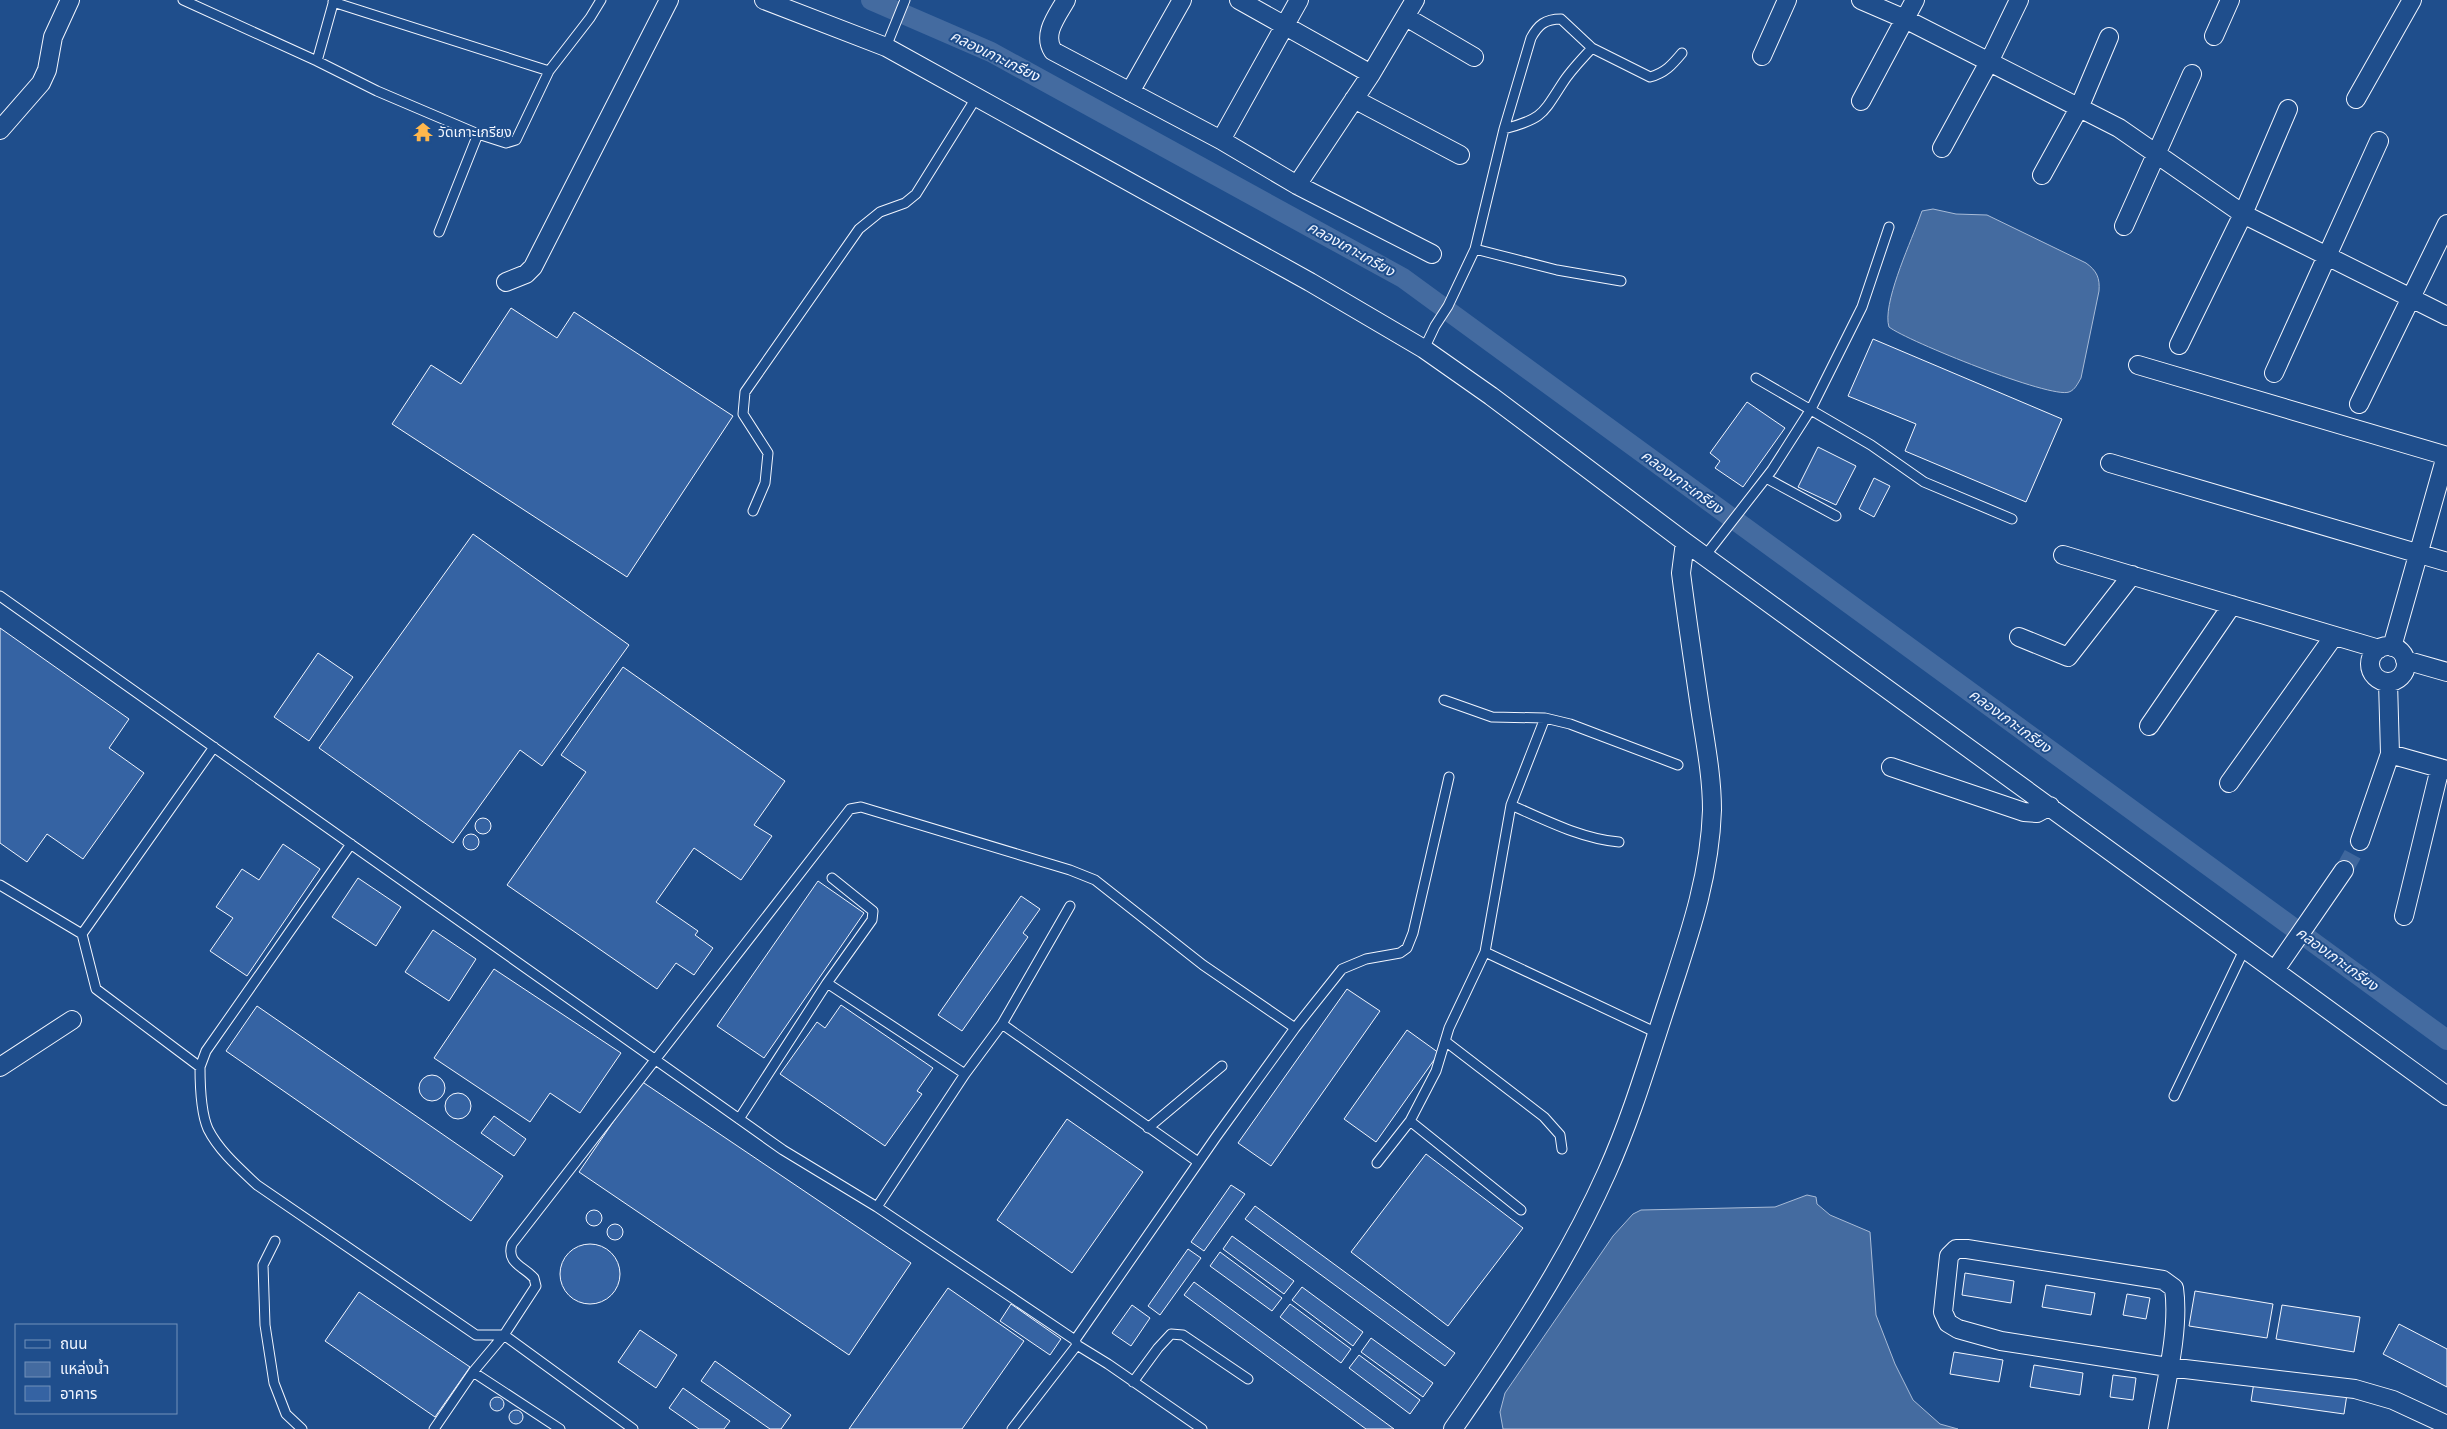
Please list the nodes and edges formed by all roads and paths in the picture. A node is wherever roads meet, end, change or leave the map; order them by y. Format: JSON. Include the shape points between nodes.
{"nodes":[{"id":1,"x":70,"y":0,"type":"edge"},
{"id":2,"x":183,"y":0,"type":"edge"},
{"id":3,"x":601,"y":0,"type":"edge"},
{"id":4,"x":669,"y":0,"type":"edge"},
{"id":5,"x":764,"y":0,"type":"edge"},
{"id":6,"x":905,"y":0,"type":"edge"},
{"id":7,"x":1066,"y":0,"type":"edge"},
{"id":8,"x":1182,"y":0,"type":"edge"},
{"id":9,"x":1239,"y":0,"type":"edge"},
{"id":10,"x":1299,"y":0,"type":"edge"},
{"id":11,"x":1415,"y":0,"type":"edge"},
{"id":12,"x":1787,"y":0,"type":"edge"},
{"id":13,"x":1862,"y":0,"type":"edge"},
{"id":14,"x":1915,"y":0,"type":"edge"},
{"id":15,"x":2020,"y":0,"type":"edge"},
{"id":16,"x":2230,"y":0,"type":"edge"},
{"id":17,"x":2412,"y":0,"type":"edge"},
{"id":18,"x":334,"y":1,"type":"edge"},
{"id":19,"x":1406,"y":17,"type":"junction"},
{"id":20,"x":1905,"y":19,"type":"junction"},
{"id":21,"x":1285,"y":25,"type":"junction"},
{"id":22,"x":2214,"y":36,"type":"dead end"},
{"id":23,"x":2109,"y":37,"type":"dead end"},
{"id":24,"x":888,"y":40,"type":"junction"},
{"id":25,"x":1592,"y":48,"type":"junction"},
{"id":26,"x":1682,"y":53,"type":"dead end"},
{"id":27,"x":1762,"y":56,"type":"dead end"},
{"id":28,"x":1474,"y":57,"type":"dead end"},
{"id":29,"x":317,"y":61,"type":"junction"},
{"id":30,"x":1989,"y":62,"type":"junction"},
{"id":31,"x":549,"y":72,"type":"junction"},
{"id":32,"x":1371,"y":74,"type":"junction"},
{"id":33,"x":2192,"y":74,"type":"dead end"},
{"id":34,"x":1130,"y":92,"type":"junction"},
{"id":35,"x":976,"y":98,"type":"junction"},
{"id":36,"x":1354,"y":99,"type":"junction"},
{"id":37,"x":2356,"y":99,"type":"dead end"},
{"id":38,"x":1861,"y":101,"type":"dead end"},
{"id":39,"x":2079,"y":108,"type":"junction"},
{"id":40,"x":2288,"y":109,"type":"dead end"},
{"id":41,"x":1504,"y":129,"type":"junction"},
{"id":42,"x":0,"y":130,"type":"edge"},
{"id":43,"x":478,"y":134,"type":"junction"},
{"id":44,"x":1221,"y":140,"type":"junction"},
{"id":45,"x":2378,"y":141,"type":"dead end"},
{"id":46,"x":1942,"y":148,"type":"dead end"},
{"id":47,"x":2156,"y":153,"type":"junction"},
{"id":48,"x":1460,"y":155,"type":"dead end"},
{"id":49,"x":2042,"y":175,"type":"dead end"},
{"id":50,"x":1297,"y":185,"type":"junction"},
{"id":51,"x":2243,"y":214,"type":"junction"},
{"id":52,"x":2447,"y":224,"type":"edge"},
{"id":53,"x":2124,"y":226,"type":"dead end"},
{"id":54,"x":1889,"y":227,"type":"dead end"},
{"id":55,"x":439,"y":232,"type":"dead end"},
{"id":56,"x":1475,"y":248,"type":"junction"},
{"id":57,"x":1432,"y":254,"type":"dead end"},
{"id":58,"x":2326,"y":256,"type":"junction"},
{"id":59,"x":1620,"y":281,"type":"dead end"},
{"id":60,"x":506,"y":282,"type":"dead end"},
{"id":61,"x":2411,"y":298,"type":"junction"},
{"id":62,"x":2447,"y":316,"type":"edge"},
{"id":63,"x":2179,"y":345,"type":"dead end"},
{"id":64,"x":1424,"y":349,"type":"junction"},
{"id":65,"x":2138,"y":365,"type":"dead end"},
{"id":66,"x":2274,"y":373,"type":"dead end"},
{"id":67,"x":1756,"y":378,"type":"dead end"},
{"id":68,"x":2359,"y":404,"type":"dead end"},
{"id":69,"x":1811,"y":409,"type":"junction"},
{"id":70,"x":2447,"y":456,"type":"edge"},
{"id":71,"x":2110,"y":463,"type":"dead end"},
{"id":72,"x":1766,"y":478,"type":"junction"},
{"id":73,"x":753,"y":511,"type":"dead end"},
{"id":74,"x":1836,"y":516,"type":"dead end"},
{"id":75,"x":2012,"y":519,"type":"dead end"},
{"id":76,"x":1685,"y":542,"type":"junction"},
{"id":77,"x":1710,"y":550,"type":"junction"},
{"id":78,"x":2418,"y":554,"type":"junction"},
{"id":79,"x":2063,"y":555,"type":"dead end"},
{"id":80,"x":2447,"y":562,"type":"edge"},
{"id":81,"x":2132,"y":575,"type":"junction"},
{"id":82,"x":0,"y":596,"type":"edge"},
{"id":83,"x":2232,"y":605,"type":"junction"},
{"id":84,"x":2334,"y":636,"type":"junction"},
{"id":85,"x":2019,"y":638,"type":"dead end"},
{"id":86,"x":2385,"y":648,"type":"junction"},
{"id":87,"x":2405,"y":660,"type":"junction"},
{"id":88,"x":2447,"y":672,"type":"edge"},
{"id":89,"x":2388,"y":682,"type":"junction"},
{"id":90,"x":1444,"y":700,"type":"dead end"},
{"id":91,"x":1545,"y":718,"type":"junction"},
{"id":92,"x":2149,"y":726,"type":"dead end"},
{"id":93,"x":214,"y":747,"type":"junction"},
{"id":94,"x":2390,"y":754,"type":"junction"},
{"id":95,"x":1678,"y":765,"type":"dead end"},
{"id":96,"x":1891,"y":767,"type":"dead end"},
{"id":97,"x":2444,"y":769,"type":"edge"},
{"id":98,"x":1449,"y":777,"type":"dead end"},
{"id":99,"x":2229,"y":782,"type":"dead end"},
{"id":100,"x":1512,"y":805,"type":"junction"},
{"id":101,"x":2050,"y":806,"type":"junction"},
{"id":102,"x":2360,"y":841,"type":"tunnel mouth"},
{"id":103,"x":1619,"y":842,"type":"dead end"},
{"id":104,"x":351,"y":844,"type":"junction"},
{"id":105,"x":2344,"y":870,"type":"tunnel mouth"},
{"id":106,"x":832,"y":878,"type":"dead end"},
{"id":107,"x":0,"y":885,"type":"edge"},
{"id":108,"x":1070,"y":906,"type":"dead end"},
{"id":109,"x":2404,"y":916,"type":"dead end"},
{"id":110,"x":82,"y":934,"type":"junction"},
{"id":111,"x":2245,"y":948,"type":"junction"},
{"id":112,"x":1486,"y":952,"type":"junction"},
{"id":113,"x":2275,"y":970,"type":"junction"},
{"id":114,"x":827,"y":984,"type":"junction"},
{"id":115,"x":72,"y":1020,"type":"dead end"},
{"id":116,"x":1002,"y":1024,"type":"junction"},
{"id":117,"x":1295,"y":1028,"type":"junction"},
{"id":118,"x":1657,"y":1033,"type":"junction"},
{"id":119,"x":1445,"y":1041,"type":"junction"},
{"id":120,"x":654,"y":1059,"type":"junction"},
{"id":121,"x":1222,"y":1066,"type":"dead end"},
{"id":122,"x":0,"y":1067,"type":"edge"},
{"id":123,"x":200,"y":1067,"type":"junction"},
{"id":124,"x":965,"y":1074,"type":"junction"},
{"id":125,"x":2174,"y":1096,"type":"dead end"},
{"id":126,"x":2447,"y":1096,"type":"edge"},
{"id":127,"x":739,"y":1119,"type":"junction"},
{"id":128,"x":1410,"y":1121,"type":"junction"},
{"id":129,"x":1148,"y":1128,"type":"junction"},
{"id":130,"x":1562,"y":1149,"type":"dead end"},
{"id":131,"x":1198,"y":1162,"type":"junction"},
{"id":132,"x":1377,"y":1163,"type":"dead end"},
{"id":133,"x":876,"y":1207,"type":"junction"},
{"id":134,"x":1521,"y":1210,"type":"dead end"},
{"id":135,"x":275,"y":1241,"type":"dead end"},
{"id":136,"x":504,"y":1335,"type":"junction"},
{"id":137,"x":1076,"y":1342,"type":"junction"},
{"id":138,"x":2168,"y":1367,"type":"junction"},
{"id":139,"x":473,"y":1372,"type":"junction"},
{"id":140,"x":1248,"y":1379,"type":"dead end"},
{"id":141,"x":1133,"y":1382,"type":"junction"},
{"id":142,"x":2447,"y":1425,"type":"edge"},
{"id":143,"x":302,"y":1429,"type":"edge"},
{"id":144,"x":434,"y":1429,"type":"edge"},
{"id":145,"x":560,"y":1429,"type":"edge"},
{"id":146,"x":633,"y":1429,"type":"edge"},
{"id":147,"x":1012,"y":1429,"type":"edge"},
{"id":148,"x":1202,"y":1429,"type":"edge"},
{"id":149,"x":1453,"y":1429,"type":"edge"},
{"id":150,"x":2158,"y":1429,"type":"edge"}],
"edges":[{"from":1,"to":42,"type":"street","via":[[52,37],[47,70],[41,83]]},
{"from":2,"to":29,"type":"lane"},
{"from":3,"to":31,"type":"lane"},
{"from":4,"to":60,"type":"street","via":[[533,267],[526,274]]},
{"from":5,"to":24,"type":"street"},
{"from":6,"to":24,"type":"lane"},
{"from":7,"to":34,"type":"street","via":[[1050,30],[1049,44],[1054,51]]},
{"from":8,"to":34,"type":"street"},
{"from":9,"to":21,"type":"street"},
{"from":10,"to":21,"type":"street"},
{"from":11,"to":19,"type":"street"},
{"from":12,"to":27,"type":"street"},
{"from":13,"to":20,"type":"street"},
{"from":14,"to":20,"type":"street"},
{"from":15,"to":30,"type":"street"},
{"from":16,"to":22,"type":"street"},
{"from":17,"to":37,"type":"street"},
{"from":18,"to":29,"type":"lane"},
{"from":18,"to":31,"type":"lane"},
{"from":19,"to":28,"type":"street"},
{"from":19,"to":32,"type":"street"},
{"from":20,"to":30,"type":"street"},
{"from":20,"to":38,"type":"street"},
{"from":21,"to":32,"type":"street"},
{"from":21,"to":44,"type":"street"},
{"from":23,"to":39,"type":"street"},
{"from":24,"to":35,"type":"street"},
{"from":25,"to":26,"type":"lane","via":[[1650,77],[1662,74]]},
{"from":25,"to":41,"type":"lane","via":[[1563,82],[1549,107],[1525,124]]},
{"from":25,"to":41,"type":"lane","via":[[1561,19],[1550,19],[1537,27]]},
{"from":29,"to":43,"type":"lane","via":[[377,91]]},
{"from":30,"to":39,"type":"street"},
{"from":30,"to":46,"type":"street"},
{"from":31,"to":43,"type":"lane","via":[[516,140],[506,143]]},
{"from":32,"to":36,"type":"street"},
{"from":33,"to":47,"type":"street"},
{"from":34,"to":44,"type":"street"},
{"from":35,"to":64,"type":"street","via":[[1310,282]]},
{"from":35,"to":73,"type":"lane","via":[[916,194],[905,203],[880,212],[859,229],[745,392],[743,414],[768,453],[765,483]]},
{"from":36,"to":48,"type":"street"},
{"from":36,"to":50,"type":"street"},
{"from":39,"to":47,"type":"street","via":[[2119,128]]},
{"from":39,"to":49,"type":"street"},
{"from":40,"to":51,"type":"street"},
{"from":41,"to":56,"type":"lane"},
{"from":43,"to":55,"type":"lane"},
{"from":44,"to":50,"type":"street"},
{"from":45,"to":58,"type":"street"},
{"from":47,"to":51,"type":"street"},
{"from":47,"to":53,"type":"street"},
{"from":50,"to":57,"type":"street"},
{"from":51,"to":58,"type":"street"},
{"from":51,"to":63,"type":"street"},
{"from":52,"to":61,"type":"street"},
{"from":54,"to":69,"type":"lane","via":[[1862,307]]},
{"from":56,"to":59,"type":"lane","via":[[1558,270]]},
{"from":56,"to":64,"type":"lane"},
{"from":58,"to":61,"type":"street"},
{"from":58,"to":66,"type":"street"},
{"from":61,"to":62,"type":"street"},
{"from":61,"to":68,"type":"street"},
{"from":64,"to":76,"type":"street"},
{"from":65,"to":70,"type":"street"},
{"from":67,"to":69,"type":"lane"},
{"from":69,"to":72,"type":"lane"},
{"from":69,"to":75,"type":"lane","via":[[1924,482]]},
{"from":70,"to":78,"type":"street"},
{"from":71,"to":78,"type":"street"},
{"from":72,"to":74,"type":"lane"},
{"from":72,"to":77,"type":"lane"},
{"from":76,"to":77,"type":"street"},
{"from":76,"to":118,"type":"street","via":[[1681,572],[1709,763],[1710,846],[1690,936]]},
{"from":77,"to":101,"type":"street"},
{"from":78,"to":80,"type":"street"},
{"from":78,"to":86,"type":"street"},
{"from":79,"to":81,"type":"street"},
{"from":81,"to":83,"type":"street"},
{"from":81,"to":85,"type":"street","via":[[2068,657]]},
{"from":82,"to":93,"type":"lane"},
{"from":83,"to":84,"type":"street"},
{"from":83,"to":92,"type":"street"},
{"from":84,"to":86,"type":"street"},
{"from":84,"to":99,"type":"street"},
{"from":86,"to":87,"type":"street","via":[[2398,649]]},
{"from":86,"to":89,"type":"street","via":[[2372,655],[2370,664],[2372,673],[2379,680]]},
{"from":87,"to":88,"type":"street"},
{"from":87,"to":89,"type":"street","via":[[2406,668],[2402,675]]},
{"from":89,"to":94,"type":"street"},
{"from":90,"to":91,"type":"lane","via":[[1492,717]]},
{"from":91,"to":95,"type":"lane","via":[[1570,724]]},
{"from":91,"to":100,"type":"lane"},
{"from":93,"to":104,"type":"lane"},
{"from":93,"to":110,"type":"lane"},
{"from":94,"to":97,"type":"street"},
{"from":94,"to":102,"type":"street"},
{"from":96,"to":101,"type":"street","via":[[2024,812],[2037,813]]},
{"from":97,"to":109,"type":"street"},
{"from":98,"to":117,"type":"lane","via":[[1408,948],[1400,954],[1366,959],[1342,969]]},
{"from":100,"to":103,"type":"lane","via":[[1555,824]]},
{"from":100,"to":112,"type":"lane"},
{"from":101,"to":111,"type":"street"},
{"from":104,"to":120,"type":"lane"},
{"from":104,"to":123,"type":"lane","via":[[206,1051]]},
{"from":105,"to":113,"type":"street"},
{"from":106,"to":114,"type":"lane","via":[[873,911],[872,920]]},
{"from":107,"to":110,"type":"lane"},
{"from":108,"to":116,"type":"lane"},
{"from":110,"to":123,"type":"lane","via":[[96,990]]},
{"from":111,"to":113,"type":"street"},
{"from":111,"to":125,"type":"lane"},
{"from":112,"to":118,"type":"lane"},
{"from":112,"to":119,"type":"lane"},
{"from":113,"to":126,"type":"street"},
{"from":114,"to":124,"type":"lane"},
{"from":114,"to":127,"type":"lane"},
{"from":115,"to":122,"type":"street"},
{"from":116,"to":124,"type":"lane"},
{"from":116,"to":129,"type":"lane"},
{"from":117,"to":120,"type":"lane","via":[[1203,964],[1095,880],[861,807],[850,809]]},
{"from":117,"to":131,"type":"lane"},
{"from":118,"to":149,"type":"street","via":[[1610,1163],[1580,1225],[1549,1284],[1508,1350]]},
{"from":119,"to":128,"type":"lane","via":[[1436,1071]]},
{"from":119,"to":130,"type":"lane","via":[[1544,1117],[1560,1135]]},
{"from":120,"to":127,"type":"lane"},
{"from":120,"to":136,"type":"lane","via":[[512,1244],[510,1258],[534,1278],[536,1286]]},
{"from":121,"to":129,"type":"lane"},
{"from":123,"to":136,"type":"lane","via":[[208,1128],[232,1162],[258,1185],[476,1335]]},
{"from":124,"to":133,"type":"lane"},
{"from":127,"to":133,"type":"lane"},
{"from":128,"to":132,"type":"lane"},
{"from":128,"to":134,"type":"lane"},
{"from":129,"to":131,"type":"lane"},
{"from":131,"to":137,"type":"lane"},
{"from":133,"to":137,"type":"lane"},
{"from":135,"to":143,"type":"lane","via":[[263,1265],[265,1325],[280,1400],[286,1414]]},
{"from":136,"to":139,"type":"lane"},
{"from":136,"to":146,"type":"lane"},
{"from":137,"to":141,"type":"lane"},
{"from":137,"to":147,"type":"lane"},
{"from":138,"to":138,"type":"street","via":[[2001,1341],[1958,1329],[1948,1323],[1943,1312],[1949,1256],[1956,1249],[1967,1249],[2163,1280],[2174,1288],[2176,1302]]},
{"from":138,"to":142,"type":"street","via":[[2355,1389],[2393,1400]]},
{"from":138,"to":150,"type":"street"},
{"from":139,"to":144,"type":"lane"},
{"from":139,"to":145,"type":"lane"},
{"from":140,"to":141,"type":"lane","via":[[1184,1335],[1171,1334]]},
{"from":141,"to":148,"type":"lane"}]}
